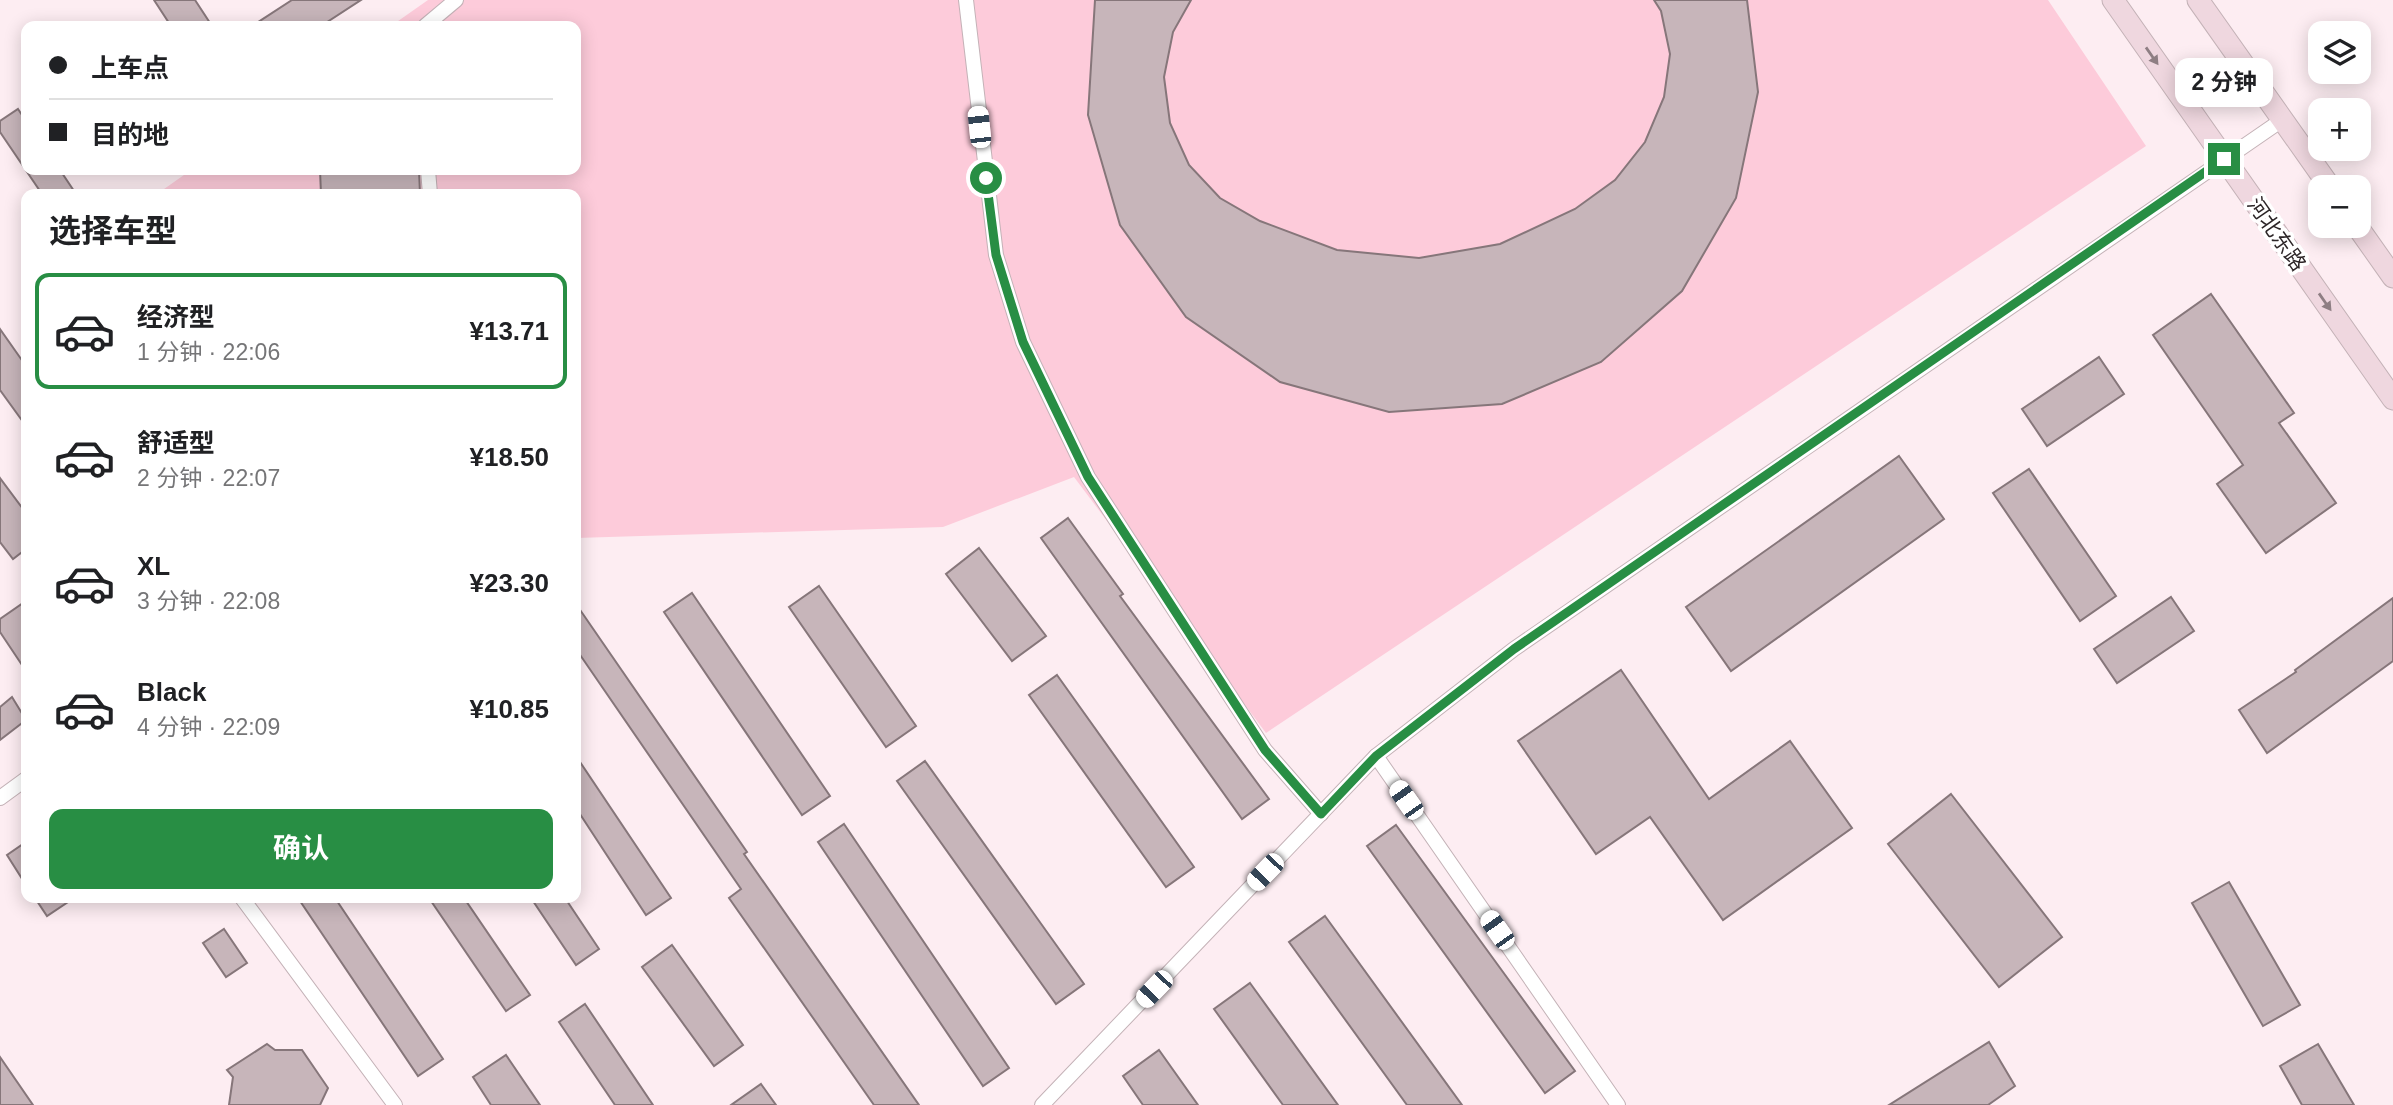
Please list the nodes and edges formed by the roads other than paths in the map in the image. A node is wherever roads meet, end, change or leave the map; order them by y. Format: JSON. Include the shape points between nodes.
{"nodes":[{"id":1,"x":457,"y":0,"type":"edge"},
{"id":2,"x":966,"y":0,"type":"edge"},
{"id":3,"x":2113,"y":0,"type":"edge"},
{"id":4,"x":2198,"y":0,"type":"edge"},
{"id":5,"x":431,"y":21,"type":"edge"},
{"id":6,"x":2282,"y":120,"type":"junction"},
{"id":7,"x":2224,"y":159,"type":"junction"},
{"id":8,"x":2321,"y":175,"type":"edge"},
{"id":9,"x":2365,"y":238,"type":"edge"},
{"id":10,"x":2393,"y":278,"type":"edge"},
{"id":11,"x":2393,"y":399,"type":"edge"},
{"id":12,"x":1376,"y":756,"type":"junction"},
{"id":13,"x":21,"y":783,"type":"edge"},
{"id":14,"x":0,"y":798,"type":"edge"},
{"id":15,"x":1321,"y":814,"type":"junction"},
{"id":16,"x":246,"y":903,"type":"edge"},
{"id":17,"x":395,"y":1105,"type":"edge"},
{"id":18,"x":1042,"y":1105,"type":"edge"},
{"id":19,"x":1618,"y":1105,"type":"edge"}],
"edges":[{"from":1,"to":5,"type":"street"},
{"from":2,"to":15,"type":"street","via":[[996,255],[1023,342],[1088,477],[1265,750]]},
{"from":3,"to":7,"type":"main road","name":"河北东路","one_way":true},
{"from":4,"to":6,"type":"main road"},
{"from":6,"to":7,"type":"street"},
{"from":6,"to":8,"type":"main road"},
{"from":7,"to":11,"type":"main road","name":"河北东路","one_way":true},
{"from":7,"to":12,"type":"street","via":[[1514,649]]},
{"from":9,"to":10,"type":"main road"},
{"from":12,"to":15,"type":"street"},
{"from":12,"to":19,"type":"street"},
{"from":13,"to":14,"type":"street"},
{"from":15,"to":18,"type":"street"},
{"from":16,"to":17,"type":"street"}]}
